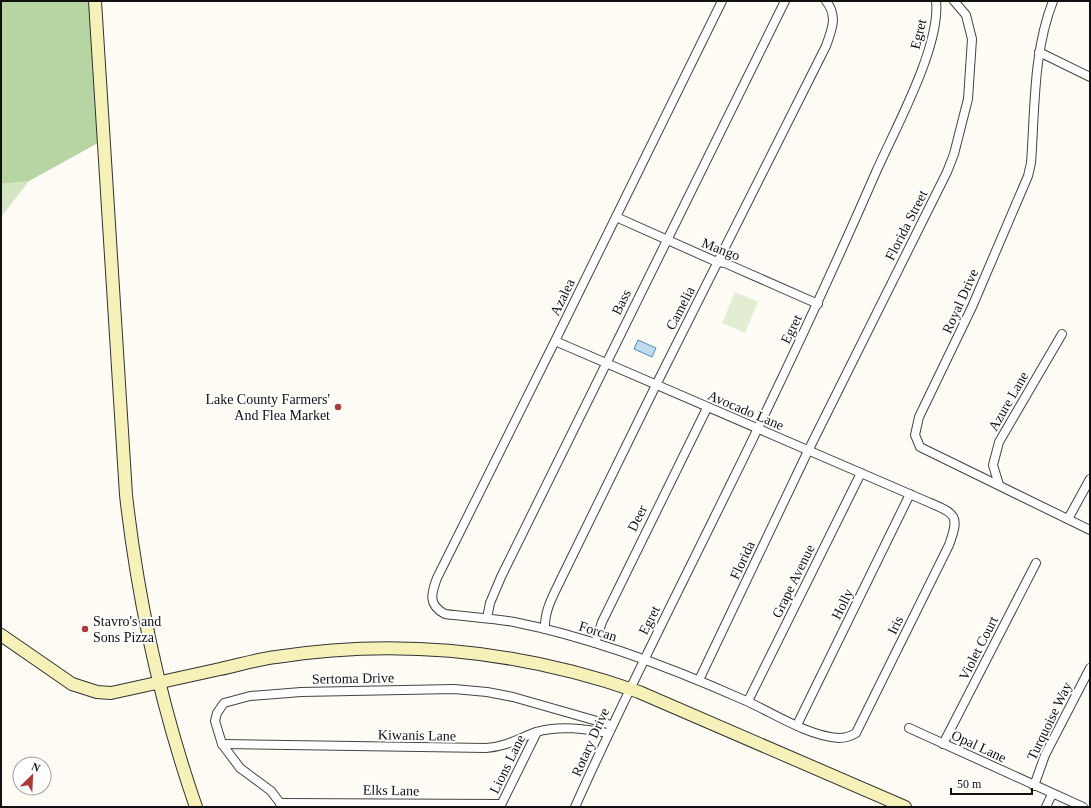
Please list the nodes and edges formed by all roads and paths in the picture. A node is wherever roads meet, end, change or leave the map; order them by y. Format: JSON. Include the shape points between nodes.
{"nodes":[{"id":1,"x":95,"y":1,"type":"edge"},
{"id":2,"x":722,"y":1,"type":"edge"},
{"id":3,"x":786,"y":1,"type":"edge"},
{"id":4,"x":826,"y":1,"type":"edge"},
{"id":5,"x":936,"y":1,"type":"edge"},
{"id":6,"x":954,"y":1,"type":"edge"},
{"id":7,"x":1054,"y":1,"type":"edge"},
{"id":8,"x":1039,"y":52,"type":"junction"},
{"id":9,"x":1090,"y":77,"type":"edge"},
{"id":10,"x":616,"y":218,"type":"junction"},
{"id":11,"x":666,"y":240,"type":"junction"},
{"id":12,"x":717,"y":262,"type":"junction"},
{"id":13,"x":818,"y":304,"type":"junction"},
{"id":14,"x":1062,"y":334,"type":"dead end"},
{"id":15,"x":555,"y":341,"type":"junction"},
{"id":16,"x":606,"y":363,"type":"junction"},
{"id":17,"x":656,"y":385,"type":"junction"},
{"id":18,"x":707,"y":408,"type":"junction"},
{"id":19,"x":757,"y":429,"type":"junction"},
{"id":20,"x":808,"y":451,"type":"junction"},
{"id":21,"x":861,"y":473,"type":"junction"},
{"id":22,"x":1090,"y":479,"type":"edge"},
{"id":23,"x":999,"y":485,"type":"junction"},
{"id":24,"x":910,"y":494,"type":"junction"},
{"id":25,"x":928,"y":502,"type":"joint"},
{"id":26,"x":1068,"y":519,"type":"junction"},
{"id":27,"x":1090,"y":530,"type":"edge"},
{"id":28,"x":1036,"y":563,"type":"dead end"},
{"id":29,"x":434,"y":606,"type":"joint"},
{"id":30,"x":487,"y":618,"type":"junction"},
{"id":31,"x":545,"y":629,"type":"junction"},
{"id":32,"x":1,"y":634,"type":"edge"},
{"id":33,"x":595,"y":643,"type":"junction"},
{"id":34,"x":644,"y":658,"type":"junction"},
{"id":35,"x":1090,"y":668,"type":"edge"},
{"id":36,"x":699,"y":680,"type":"junction"},
{"id":37,"x":159,"y":683,"type":"junction"},
{"id":38,"x":629,"y":688,"type":"junction"},
{"id":39,"x":748,"y":702,"type":"junction"},
{"id":40,"x":797,"y":725,"type":"junction"},
{"id":41,"x":909,"y":728,"type":"dead end"},
{"id":42,"x":610,"y":729,"type":"junction"},
{"id":43,"x":537,"y":732,"type":"junction"},
{"id":44,"x":816,"y":732,"type":"joint"},
{"id":45,"x":222,"y":744,"type":"junction"},
{"id":46,"x":943,"y":744,"type":"junction"},
{"id":47,"x":1034,"y":786,"type":"junction"},
{"id":48,"x":1052,"y":794,"type":"junction"},
{"id":49,"x":280,"y":805,"type":"edge"},
{"id":50,"x":500,"y":806,"type":"edge"},
{"id":51,"x":196,"y":807,"type":"edge"},
{"id":52,"x":575,"y":807,"type":"edge"},
{"id":53,"x":905,"y":807,"type":"edge"},
{"id":54,"x":1046,"y":807,"type":"edge"},
{"id":55,"x":1083,"y":807,"type":"edge"}],
"edges":[{"from":1,"to":37,"type":"main road","via":[[126,495],[133,554]]},
{"from":2,"to":10,"type":"street","name":"Azalea"},
{"from":3,"to":11,"type":"street","name":"Bass"},
{"from":4,"to":12,"type":"street","name":"Camelia","via":[[834,18],[826,46]]},
{"from":5,"to":13,"type":"street","name":"Egret","via":[[930,44],[916,84]]},
{"from":6,"to":20,"type":"street","name":"Florida Street","via":[[966,15],[972,39],[968,99],[954,154]]},
{"from":7,"to":8,"type":"street","name":"Royal Drive","via":[[1046,19]]},
{"from":8,"to":9,"type":"street"},
{"from":8,"to":23,"type":"street","name":"Royal Drive","via":[[1028,176],[915,435],[920,447]]},
{"from":10,"to":11,"type":"street","name":"Mango"},
{"from":10,"to":15,"type":"street","name":"Azalea"},
{"from":11,"to":12,"type":"street","name":"Mango"},
{"from":11,"to":16,"type":"street","name":"Bass"},
{"from":12,"to":13,"type":"street","name":"Mango","via":[[725,263]]},
{"from":12,"to":17,"type":"street","name":"Camelia"},
{"from":13,"to":19,"type":"street","name":"Egret"},
{"from":14,"to":23,"type":"street","name":"Azure Lane","via":[[1000,442],[993,465]]},
{"from":15,"to":16,"type":"street","name":"Avocado Lane"},
{"from":15,"to":29,"type":"street","name":"Azalea","via":[[437,578],[434,587]]},
{"from":16,"to":17,"type":"street","name":"Avocado Lane"},
{"from":16,"to":30,"type":"street","name":"Bass","via":[[501,577],[490,603]]},
{"from":17,"to":18,"type":"street","name":"Avocado Lane"},
{"from":17,"to":31,"type":"street","name":"Camelia","via":[[547,609]]},
{"from":18,"to":19,"type":"street","name":"Avocado Lane"},
{"from":18,"to":33,"type":"street","name":"Deer","via":[[602,622]]},
{"from":19,"to":20,"type":"street","name":"Avocado Lane"},
{"from":19,"to":34,"type":"street","name":"Egret"},
{"from":20,"to":21,"type":"street","name":"Avocado Lane"},
{"from":20,"to":36,"type":"street","name":"Florida"},
{"from":21,"to":24,"type":"street","name":"Avocado Lane"},
{"from":21,"to":39,"type":"street","name":"Grape Avenue"},
{"from":22,"to":26,"type":"street"},
{"from":23,"to":26,"type":"street","name":"Royal Drive"},
{"from":24,"to":25,"type":"street","name":"Avocado Lane"},
{"from":24,"to":40,"type":"street","name":"Holly"},
{"from":25,"to":44,"type":"street","name":"Iris","via":[[951,513],[956,527],[860,728],[849,736],[840,738]]},
{"from":26,"to":27,"type":"street","name":"Royal Drive"},
{"from":28,"to":46,"type":"street","name":"Violet Court"},
{"from":29,"to":30,"type":"street","name":"Forcan","via":[[445,614]]},
{"from":30,"to":31,"type":"street","name":"Forcan"},
{"from":31,"to":33,"type":"street","name":"Forcan"},
{"from":32,"to":37,"type":"main road","via":[[81,688],[111,693]]},
{"from":33,"to":34,"type":"street","name":"Forcan"},
{"from":34,"to":36,"type":"street","name":"Forcan"},
{"from":34,"to":38,"type":"street","name":"Egret"},
{"from":35,"to":47,"type":"street","name":"Turquoise Way","via":[[1045,755]]},
{"from":36,"to":39,"type":"street","name":"Forcan"},
{"from":37,"to":38,"type":"main road","via":[[275,657],[328,650],[388,648],[496,655],[570,670]]},
{"from":37,"to":51,"type":"main road"},
{"from":38,"to":42,"type":"street","name":"Rotary Drive"},
{"from":38,"to":53,"type":"main road"},
{"from":39,"to":40,"type":"street","name":"Forcan"},
{"from":40,"to":44,"type":"street","name":"Forcan"},
{"from":41,"to":46,"type":"street","name":"Opal Lane"},
{"from":42,"to":43,"type":"street","name":"Kiwanis Lane","via":[[563,728]]},
{"from":42,"to":45,"type":"street","name":"Sertoma Drive","via":[[545,705],[487,692],[454,689],[301,692],[250,696],[224,703],[216,714],[215,721]]},
{"from":42,"to":52,"type":"street","name":"Rotary Drive"},
{"from":43,"to":45,"type":"street","name":"Kiwanis Lane","via":[[514,743],[486,748]]},
{"from":43,"to":50,"type":"street","name":"Lions Lane"},
{"from":45,"to":49,"type":"street","name":"Sertoma Drive","via":[[240,768],[271,791]]},
{"from":46,"to":47,"type":"street","name":"Opal Lane"},
{"from":47,"to":48,"type":"street","name":"Opal Lane"},
{"from":48,"to":54,"type":"street"},
{"from":48,"to":55,"type":"street","name":"Opal Lane"},
{"from":49,"to":50,"type":"street","name":"Elks Lane"}]}
